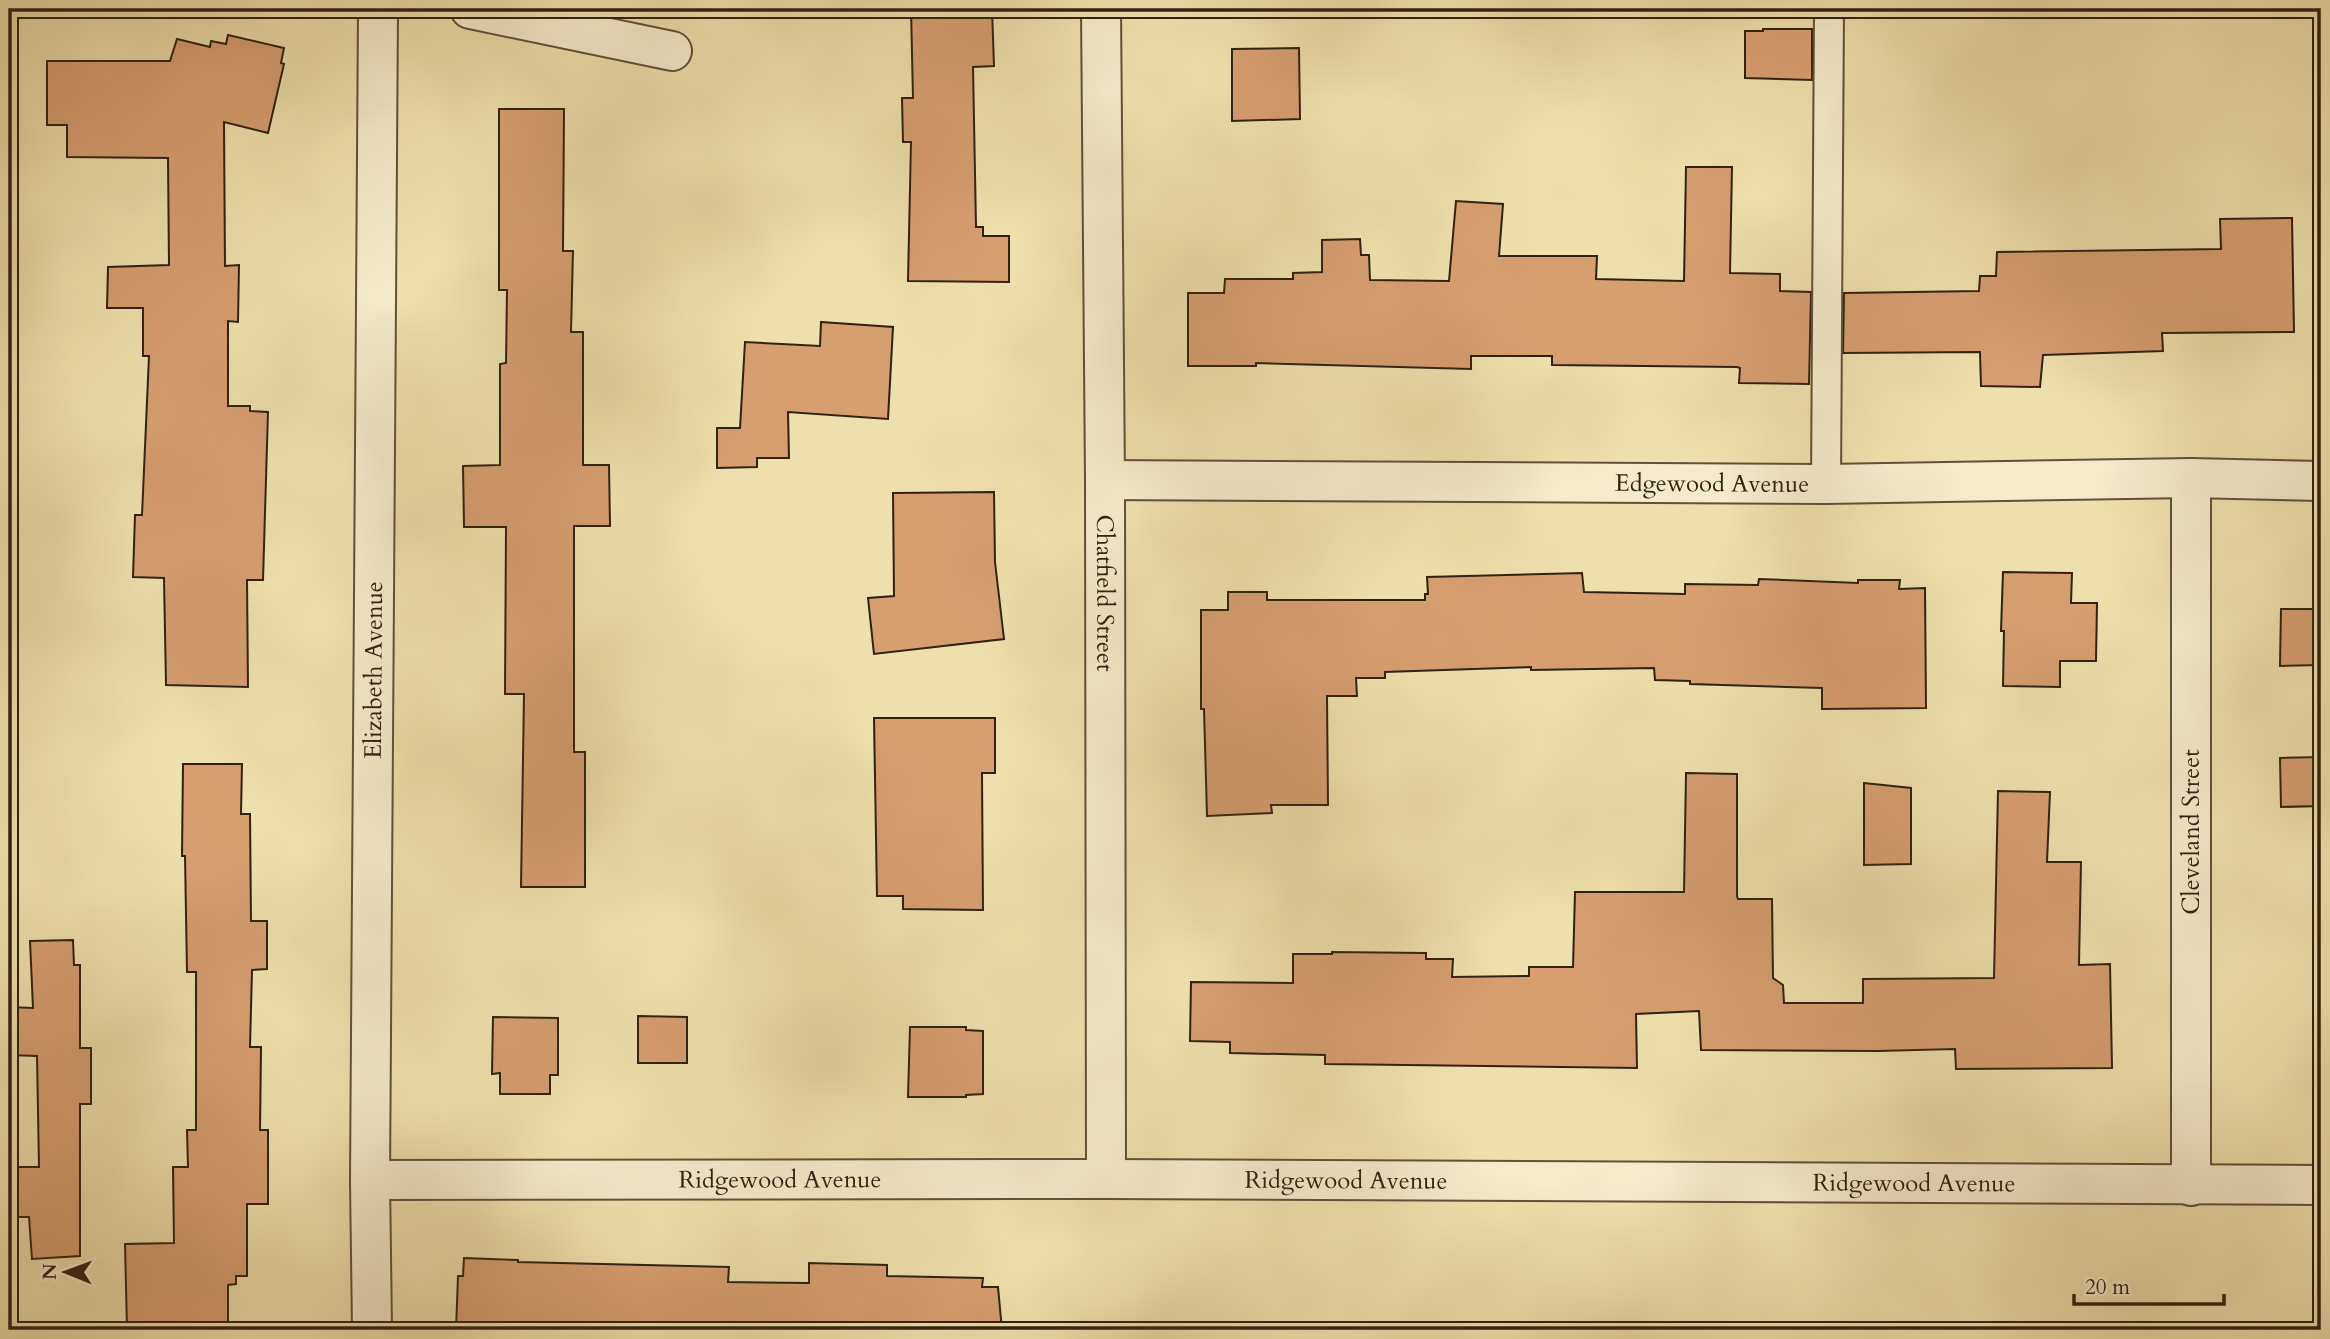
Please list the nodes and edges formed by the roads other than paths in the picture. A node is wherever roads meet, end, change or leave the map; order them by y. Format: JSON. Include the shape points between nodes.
{"nodes":[{"id":1,"x":378,"y":9,"type":"edge"},
{"id":2,"x":470,"y":9,"type":"edge"},
{"id":3,"x":1101,"y":9,"type":"edge"},
{"id":4,"x":1829,"y":9,"type":"edge"},
{"id":5,"x":672,"y":51,"type":"dead end"},
{"id":6,"x":2191,"y":478,"type":"junction"},
{"id":7,"x":1105,"y":480,"type":"junction"},
{"id":8,"x":2321,"y":481,"type":"edge"},
{"id":9,"x":1826,"y":484,"type":"junction"},
{"id":10,"x":370,"y":1180,"type":"junction"},
{"id":11,"x":1106,"y":1180,"type":"junction"},
{"id":12,"x":2321,"y":1185,"type":"edge"},
{"id":13,"x":2191,"y":1186,"type":"junction"},
{"id":14,"x":372,"y":1330,"type":"edge"}],
"edges":[{"from":1,"to":10,"type":"street","name":"Elizabeth Avenue"},
{"from":2,"to":5,"type":"street"},
{"from":3,"to":7,"type":"street","name":"Chatfield Street"},
{"from":4,"to":9,"type":"lane"},
{"from":6,"to":8,"type":"street","name":"Edgewood Avenue"},
{"from":6,"to":9,"type":"street","name":"Edgewood Avenue"},
{"from":6,"to":13,"type":"street","name":"Cleveland Street"},
{"from":7,"to":9,"type":"street","name":"Edgewood Avenue"},
{"from":7,"to":11,"type":"street","name":"Chatfield Street"},
{"from":10,"to":11,"type":"street","name":"Ridgewood Avenue"},
{"from":10,"to":14,"type":"street","name":"Elizabeth Avenue"},
{"from":11,"to":13,"type":"street","name":"Ridgewood Avenue"},
{"from":12,"to":13,"type":"street","name":"Ridgewood Avenue"}]}
